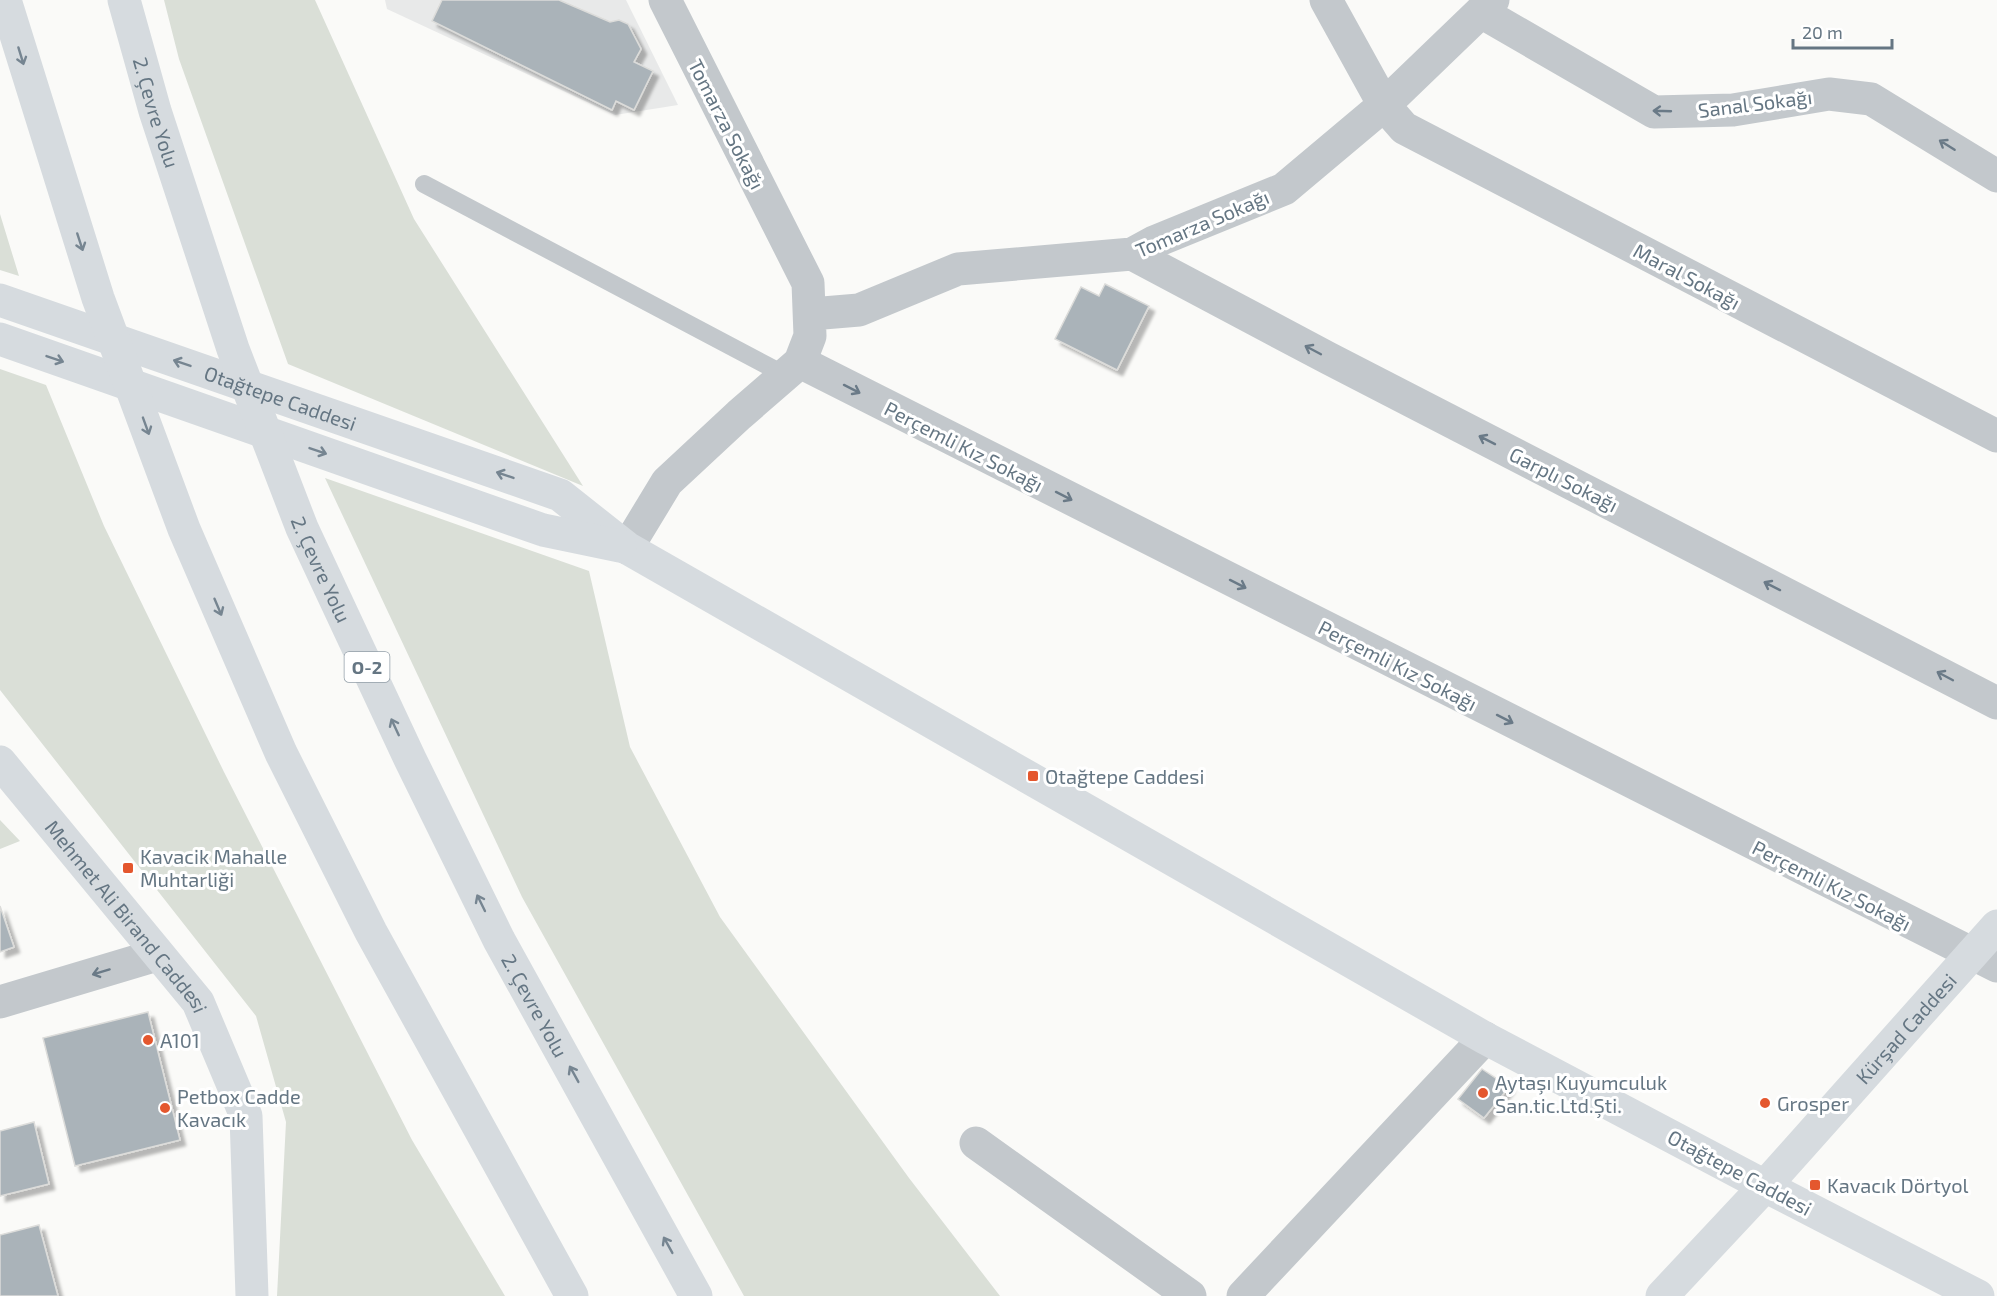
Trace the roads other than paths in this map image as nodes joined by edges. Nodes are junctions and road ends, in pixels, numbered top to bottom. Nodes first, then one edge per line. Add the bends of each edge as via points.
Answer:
1 (5, 0) edge
2 (124, 0) edge
3 (665, 0) edge
4 (1326, 0) edge
5 (1487, 6) edge
6 (1384, 105) junction
7 (1997, 176) edge
8 (424, 184) dead end
9 (1132, 254) junction
10 (0, 300) edge
11 (811, 314) junction
12 (0, 339) edge
13 (793, 369) junction
14 (1997, 436) edge
15 (627, 548) junction
16 (1997, 703) edge
17 (0, 762) edge
18 (1997, 926) edge
19 (157, 955) junction
20 (1984, 961) edge
21 (0, 1002) edge
22 (1485, 1038) junction
23 (976, 1143) dead end
24 (1765, 1186) junction
25 (1666, 1295) edge
26 (252, 1296) edge
27 (572, 1296) edge
28 (696, 1296) edge
29 (1190, 1296) edge
30 (1243, 1296) edge
31 (1978, 1296) edge

1 -> 27 main road via 102,309 184,529 281,753 371,932
28 -> 2 main road, 2. Çevre Yolu / O-2 via 499,940 302,528 233,349 155,111
3 - 11 street, Tomarza Sokağı via 808,283
4 - 6 street, Maral Sokağı
5 - 6 street, Tomarza Sokağı
7 -> 5 street, Sanal Sokağı via 1871,99 1829,94 1733,110 1654,112
6 - 9 street, Tomarza Sokağı via 1284,189
6 - 14 street, Maral Sokağı via 1404,128
8 - 13 lane
9 - 11 street, Tomarza Sokağı via 958,270 859,310
16 -> 9 street, Garplı Sokağı
15 -> 10 main road, Otağtepe Caddesi via 560,495
11 - 13 street, Tomarza Sokağı via 810,336
12 -> 15 main road, Otağtepe Caddesi via 543,530
13 - 15 street, Tomarza Sokağı via 667,482
13 -> 20 street, Perçemli Kız Sokağı
15 - 22 main road, Otağtepe Caddesi
17 - 19 main road, Mehmet Ali Birand Caddesi
18 - 20 main road, Kürşad Caddesi
19 -> 21 street
19 - 26 main road, Mehmet Ali Birand Caddesi via 198,1002 246,1116
20 - 24 main road, Kürşad Caddesi
22 - 24 main road, Otağtepe Caddesi
22 - 30 street
23 - 29 street
24 - 25 main road, Kürşad Caddesi
24 - 31 main road, Otağtepe Caddesi

